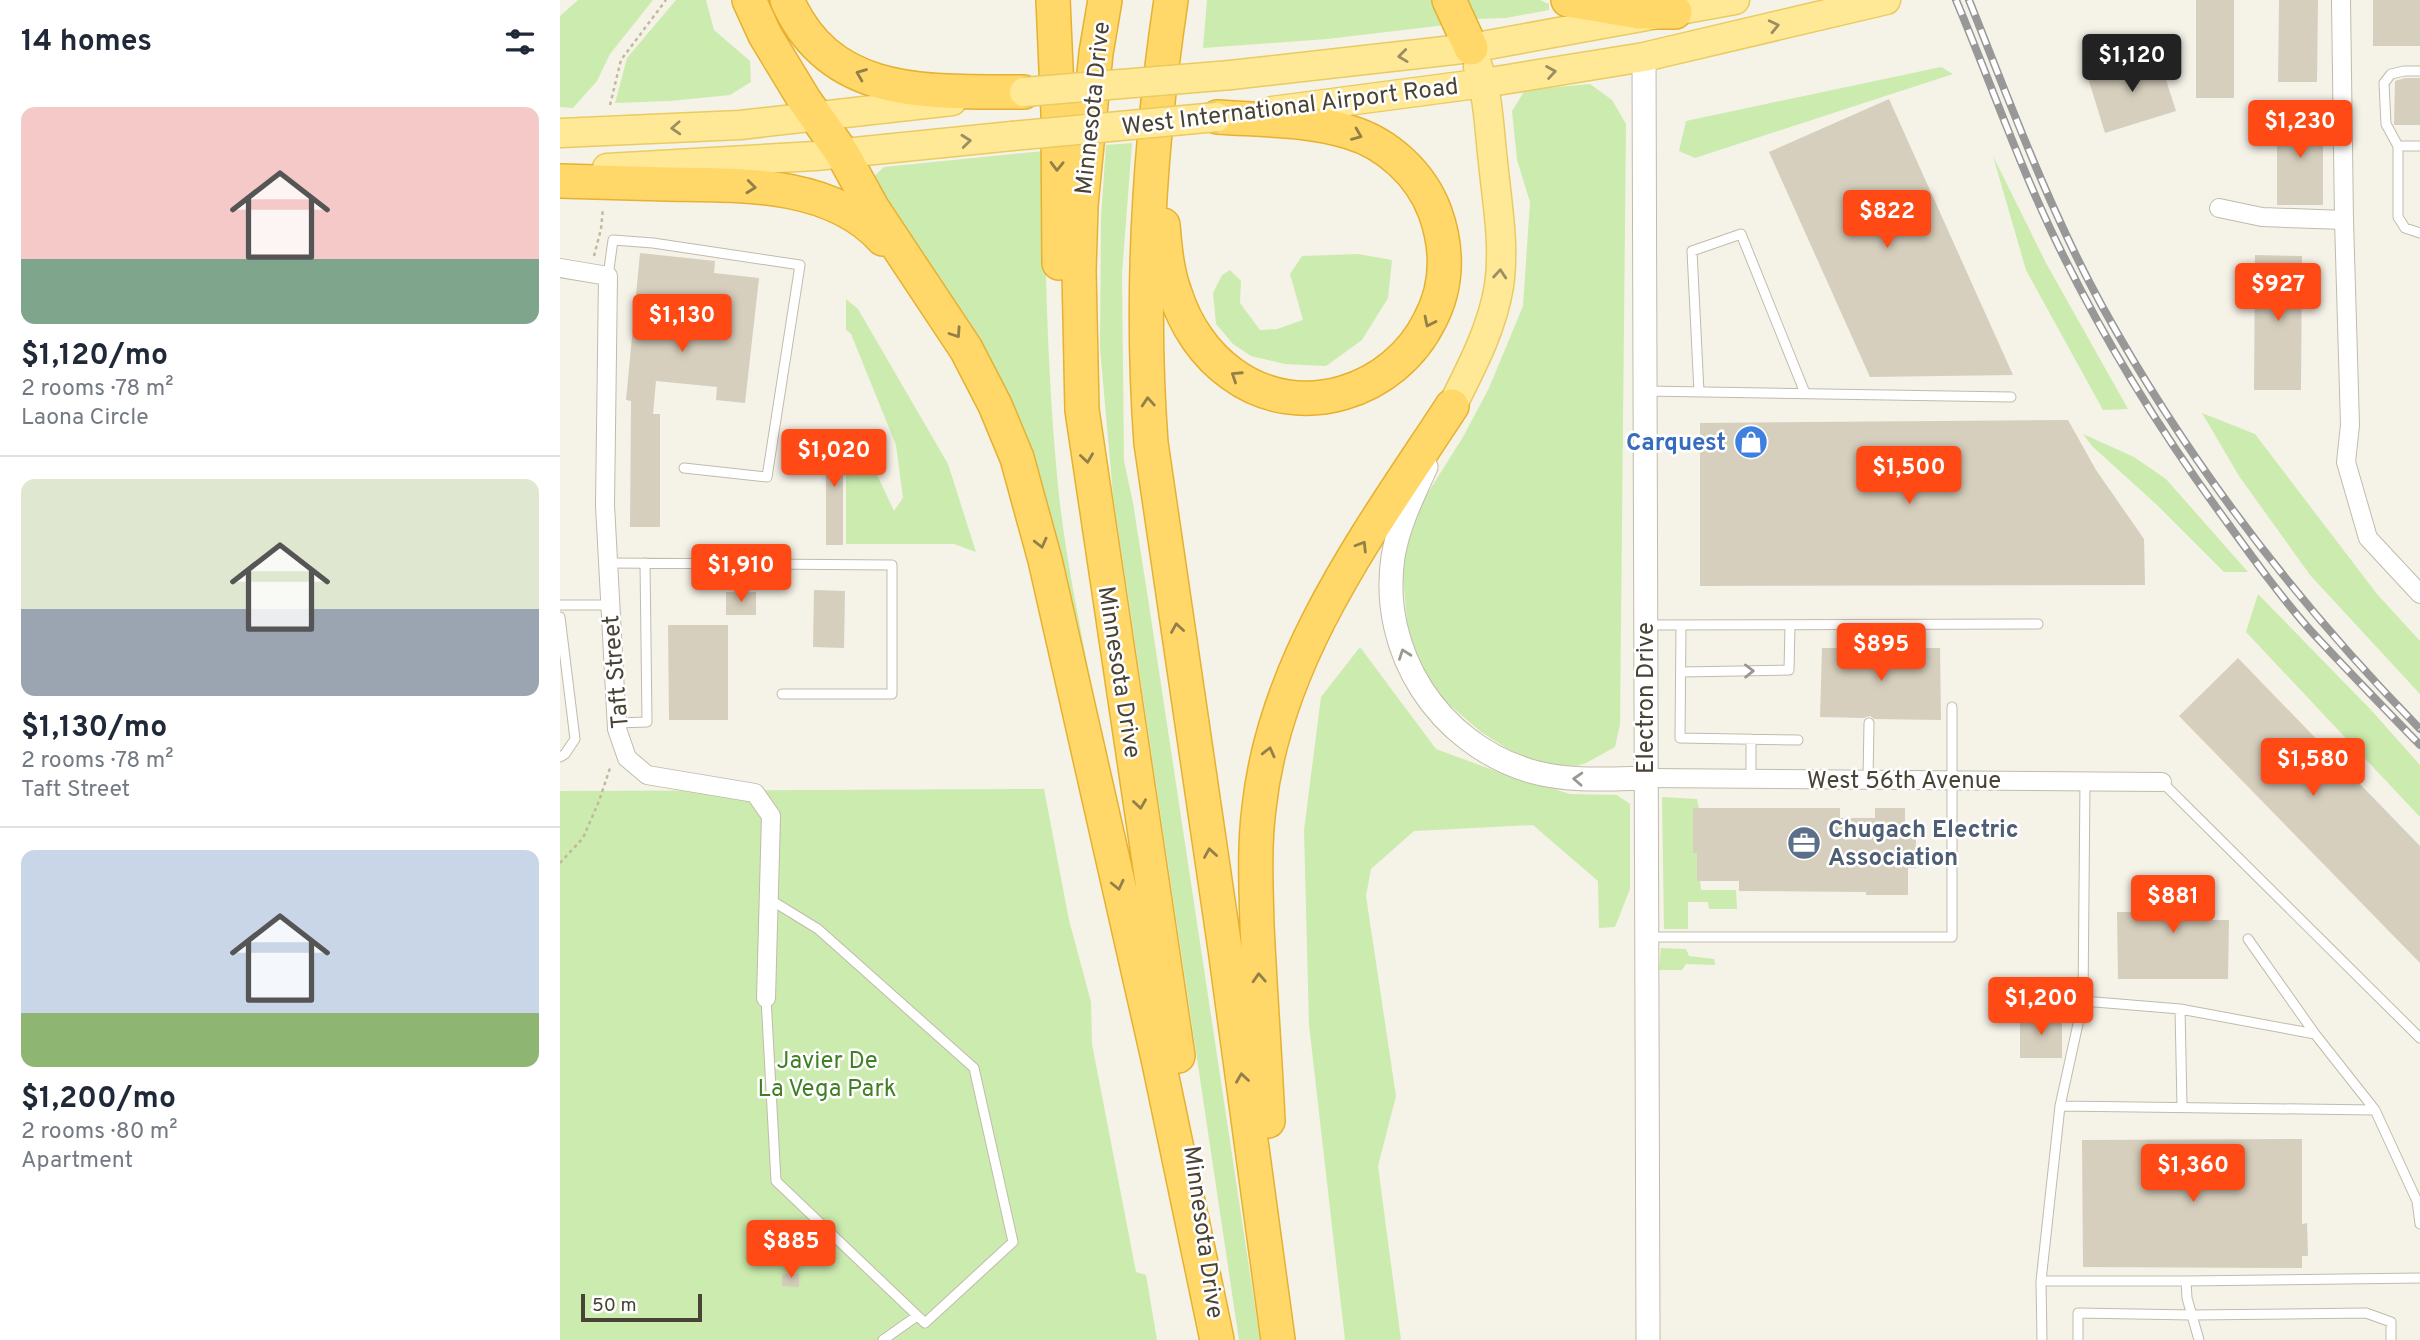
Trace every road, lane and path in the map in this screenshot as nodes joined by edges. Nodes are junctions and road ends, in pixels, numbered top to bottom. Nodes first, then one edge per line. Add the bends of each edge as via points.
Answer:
1 (666, 0) edge
2 (749, 0) edge
3 (787, 0) edge
4 (1053, 0) edge
5 (1105, 0) edge
6 (1171, 0) edge
7 (1449, 0) edge
8 (1568, 0) edge
9 (1735, 0) edge
10 (1886, 0) edge
11 (2342, 0) edge
12 (1675, 12) junction
13 (1471, 48) junction
14 (1644, 57) junction
15 (2420, 71) edge
16 (1484, 83) junction
17 (1024, 92) junction
18 (610, 106) dead end
19 (817, 117) junction
20 (1217, 117) junction
21 (560, 133) edge
22 (1156, 133) junction
23 (2398, 145) junction
24 (2420, 146) edge
25 (842, 153) junction
26 (560, 169) edge
27 (560, 181) edge
28 (603, 208) dead end
29 (2219, 208) dead end
30 (2344, 220) junction
31 (2420, 233) edge
32 (560, 268) edge
33 (589, 272) junction
34 (608, 276) junction
35 (918, 277) junction
36 (1644, 390) junction
37 (1699, 391) junction
38 (1805, 393) junction
39 (2011, 397) dead end
40 (1452, 406) junction
41 (1082, 410) junction
42 (684, 468) dead end
43 (607, 563) junction
44 (645, 563) junction
45 (2420, 594) edge
46 (560, 605) edge
47 (610, 605) junction
48 (560, 617) edge
49 (2038, 624) dead end
50 (1645, 625) junction
51 (1681, 625) junction
52 (1790, 625) junction
53 (1681, 672) junction
54 (564, 677) edge
55 (782, 694) dead end
56 (1952, 707) dead end
57 (617, 723) junction
58 (1869, 723) dead end
59 (1751, 739) junction
60 (1798, 740) dead end
61 (614, 755) dead end
62 (560, 757) edge
63 (1646, 778) junction
64 (1751, 779) junction
65 (1868, 779) junction
66 (1953, 780) junction
67 (2085, 781) junction
68 (2162, 782) joint
69 (560, 863) edge
70 (769, 894) junction
71 (1647, 937) junction
72 (2248, 939) dead end
73 (766, 998) joint
74 (2083, 1001) junction
75 (2180, 1009) junction
76 (2315, 1034) junction
77 (2420, 1038) edge
78 (2060, 1106) junction
79 (2182, 1106) junction
80 (2375, 1110) junction
81 (2420, 1224) edge
82 (2420, 1278) edge
83 (2041, 1281) junction
84 (2186, 1281) junction
85 (2192, 1315) junction
86 (917, 1316) junction
87 (883, 1340) edge
88 (1218, 1340) edge
89 (1279, 1340) edge
90 (1648, 1340) edge
91 (2042, 1340) edge
92 (2078, 1340) edge
93 (2199, 1340) edge
94 (2391, 1340) edge

1 - 18 path via 621,60
2 - 19 highway via 765,35
17 -> 3 highway via 931,91 862,75 836,63 812,43
4 -> 41 highway via 1060,304 1068,361
5 - 41 highway, Minnesota Drive via 1081,205
6 - 22 highway
7 - 13 highway
8 - 12 highway via 1639,12
9 - 12 main road, West International Airport Road
14 -> 10 main road, West International Airport Road
11 - 30 street
12 - 13 main road, West International Airport Road
12 - 14 main road via 1655,29
13 - 16 main road
13 -> 17 main road, West International Airport Road, bridge
16 -> 14 main road, West International Airport Road
14 - 36 street, Electron Drive
15 - 23 lane via 2390,74 2384,83 2386,124
16 - 20 main road, West International Airport Road
40 -> 16 main road via 1493,312 1501,268
17 - 19 main road, West International Airport Road
19 -> 21 main road, West International Airport Road
19 - 25 highway
20 -> 22 highway via 1315,124 1350,132 1379,144 1401,162 1432,204 1445,254 1437,306 1409,354 1370,384 1320,397 1273,393 1234,376 1199,342 1174,293 1168,266
25 -> 20 main road, West International Airport Road, bridge
89 -> 22 highway via 1151,443 1145,302
23 - 24 lane
23 - 31 lane via 2398,217 2405,228
25 - 26 main road, West International Airport Road
25 - 35 highway
27 -> 35 highway via 709,183 800,194 860,220
28 - 33 path
29 - 30 street via 2262,217
30 - 45 street via 2350,425 2346,463 2368,538
32 - 33 street
33 - 34 street
34 - 42 lane, Taft Street via 613,240 800,265 767,477
34 - 43 street, Taft Street
35 -> 88 highway via 966,349 995,405 1032,511
36 - 37 lane
36 - 50 street, Electron Drive
37 - 38 lane
37 - 38 lane via 1692,251 1741,234
38 - 39 lane
63 -> 40 street via 1568,779 1503,761 1458,733 1420,690 1399,641 1393,558 1404,514
89 -> 40 highway via 1256,888 1266,763 1287,688 1308,638
41 -> 88 highway, Minnesota Drive
43 - 44 lane
43 - 47 street, Taft Street
44 - 55 lane via 892,565 892,694
44 - 57 lane via 647,722
46 - 47 lane
47 - 57 street, Taft Street
48 - 54 lane
49 - 52 lane
50 - 51 lane
50 - 63 street, Electron Drive
51 - 52 lane
51 - 53 lane
53 -> 52 lane via 1790,670
53 - 59 lane via 1680,738
54 - 62 lane via 575,739
56 - 66 lane
57 - 70 street, Taft Street via 627,758 647,775 755,793 771,816
58 - 65 lane
59 - 60 lane
59 - 64 lane
61 - 69 path via 583,838
63 - 64 street, West 56th Avenue
63 - 71 street, Electron Drive
64 - 65 street, West 56th Avenue
65 - 66 street, West 56th Avenue
66 - 67 street, West 56th Avenue
66 - 71 lane via 1952,937
67 - 68 street, West 56th Avenue
67 - 74 lane
68 - 77 lane
70 - 73 street, Taft Street
70 - 86 lane via 774,902 818,929 974,1068 1013,1242 925,1324
71 - 90 street, Electron Drive
72 - 76 lane
73 - 86 lane via 776,1181
74 - 75 lane
74 - 78 lane
75 - 76 lane
75 - 79 lane
76 - 80 lane
78 - 79 lane
78 - 83 lane
79 - 80 lane
80 - 81 lane via 2417,1201
82 - 84 lane
83 - 84 lane
83 - 91 lane
84 - 85 lane
85 - 92 lane via 2078,1313
85 - 93 lane
85 - 94 lane via 2366,1313 2390,1322
86 - 87 lane

